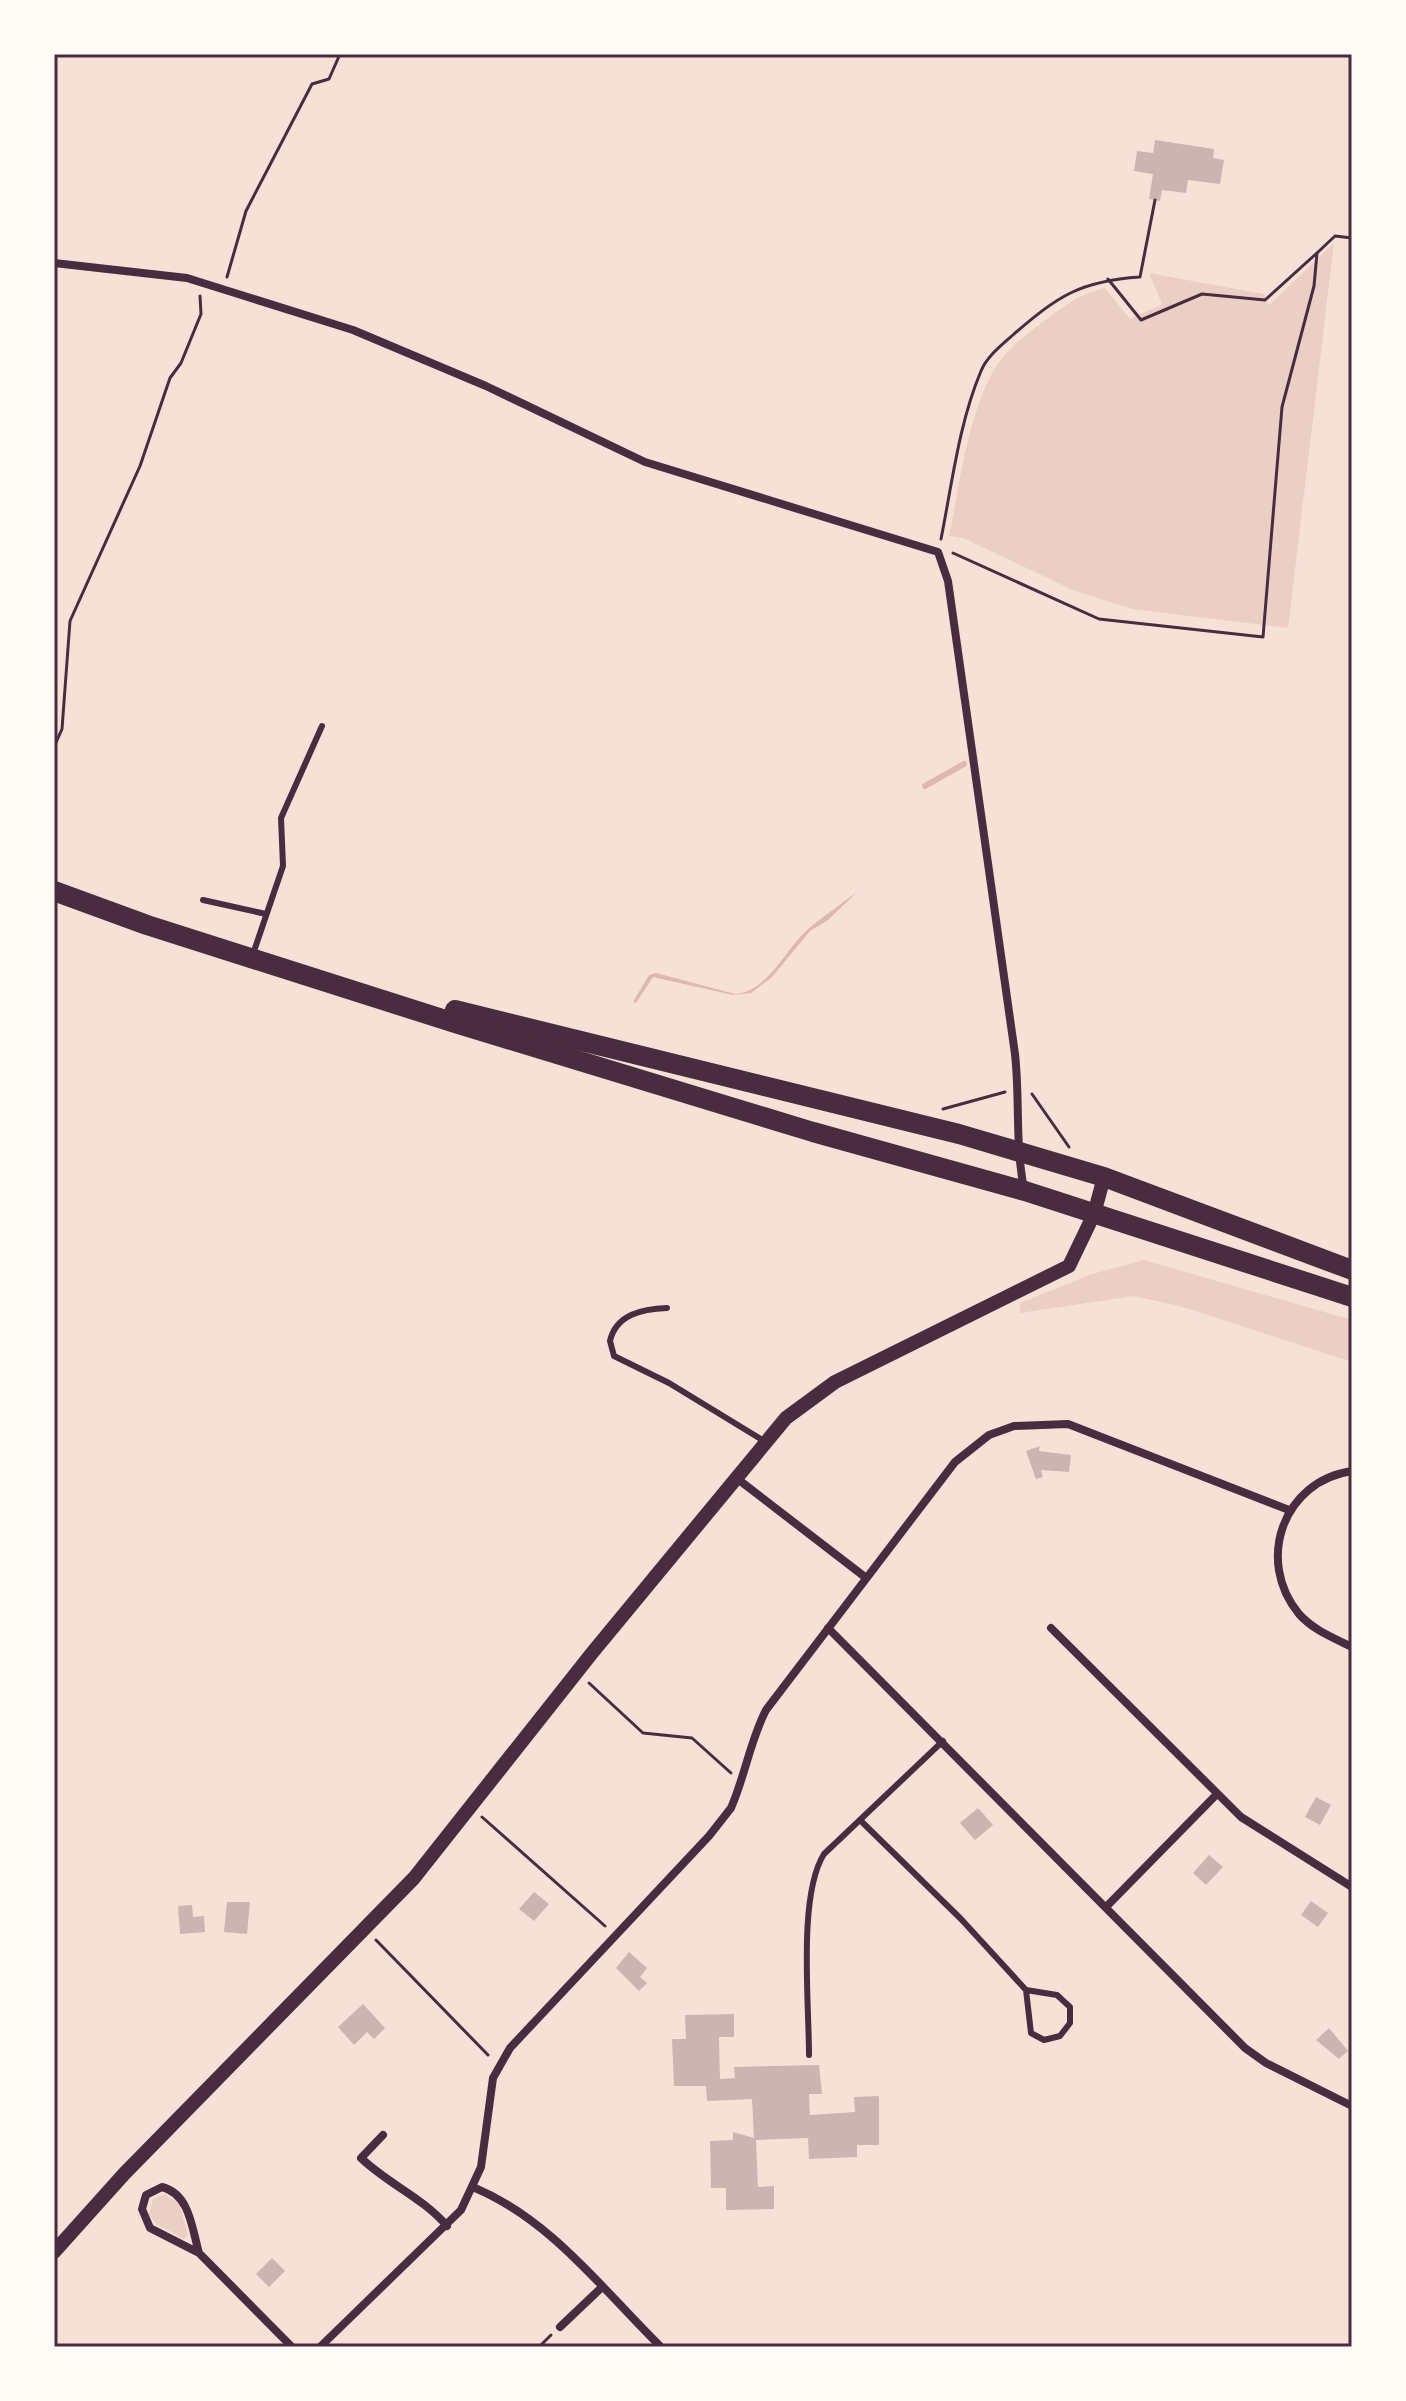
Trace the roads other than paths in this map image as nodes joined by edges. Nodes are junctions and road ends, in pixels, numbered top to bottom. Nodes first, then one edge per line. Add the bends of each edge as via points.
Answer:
1 (54, 263) edge
2 (322, 726) dead end
3 (54, 891) edge
4 (203, 900) dead end
5 (266, 914) junction
6 (252, 958) junction
7 (319, 978) junction
8 (1017, 1151) junction
9 (1104, 1177) junction
10 (1025, 1191) junction
11 (1094, 1214) junction
12 (1352, 1270) edge
13 (1352, 1297) edge
14 (667, 1308) dead end
15 (764, 1441) junction
16 (1352, 1471) edge
17 (735, 1477) junction
18 (1289, 1510) junction
19 (865, 1577) junction
20 (828, 1628) junction
21 (1051, 1628) dead end
22 (1352, 1647) edge
23 (943, 1741) junction
24 (1216, 1795) junction
25 (861, 1821) junction
26 (1352, 1887) edge
27 (1107, 1906) junction
28 (1026, 1990) junction
29 (809, 2055) dead end
30 (1352, 2106) edge
31 (383, 2135) dead end
32 (475, 2188) junction
33 (447, 2226) junction
34 (54, 2252) edge
35 (199, 2253) junction
36 (601, 2288) junction
37 (560, 2327) dead end
38 (292, 2347) edge
39 (320, 2347) edge
40 (661, 2347) edge

1 - 8 street via 172,276 224,288 414,353 645,462 938,552 948,581 1013,1038
2 - 5 lane via 281,818 283,866
3 - 6 highway
4 - 5 lane
5 - 6 lane
6 - 7 highway
7 - 8 highway
7 - 10 highway via 813,1132
8 - 9 highway
8 - 10 street
9 - 11 street
9 - 12 highway
10 - 11 highway
11 - 13 highway
11 - 15 street via 1069,1266 835,1382 798,1406
14 - 15 lane via 622,1320 610,1341 614,1356
15 - 17 street
16 - 18 street via 1325,1478
17 - 19 street
17 - 34 street via 414,1878
18 - 19 street via 1068,1424 1014,1426 989,1435 955,1462
18 - 22 street via 1277,1561 1289,1598 1313,1627
19 - 20 street
20 - 23 street
20 - 32 street via 766,1710 731,1808 498,2064
21 - 24 street
23 - 25 lane
23 - 27 street
24 - 26 street via 1267,1836
24 - 27 street
25 - 28 lane
25 - 29 lane via 813,1870
27 - 30 street via 1245,2048
28 - 28 lane via 1057,1995 1070,2007 1070,2023 1060,2036 1044,2040 1031,2033
31 - 33 street via 361,2158 428,2204
32 - 33 street
32 - 36 street via 508,2202 551,2235
33 - 39 street
35 - 35 street via 150,2228 142,2215 146,2195 162,2187 177,2193 185,2203
35 - 38 street
36 - 37 street
36 - 40 street

